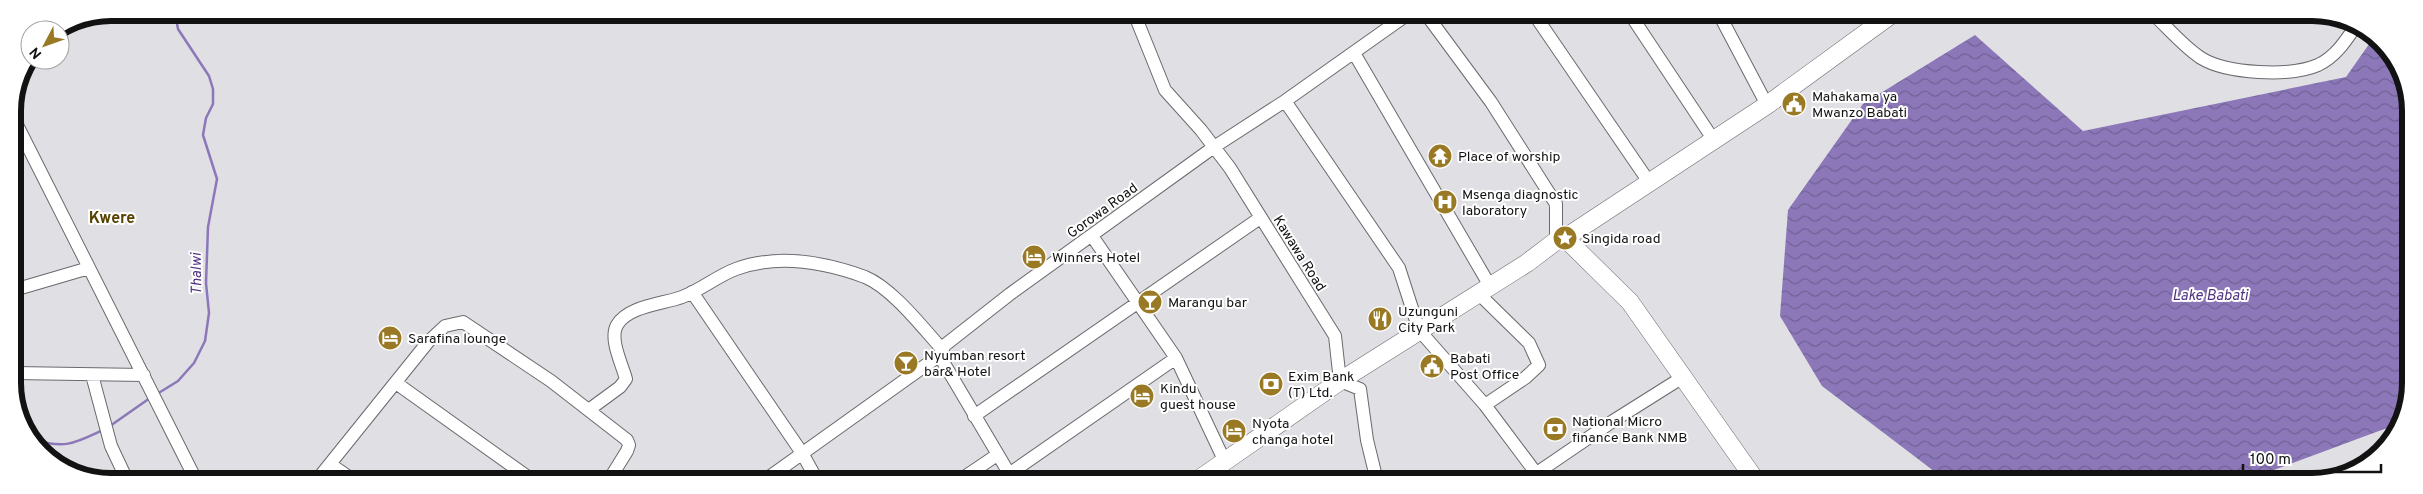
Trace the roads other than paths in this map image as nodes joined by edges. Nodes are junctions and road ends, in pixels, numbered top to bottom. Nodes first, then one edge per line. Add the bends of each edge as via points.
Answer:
1 (1137, 21) edge
2 (1398, 21) edge
3 (1431, 21) edge
4 (1539, 21) edge
5 (1635, 21) edge
6 (1723, 21) edge
7 (1882, 21) edge
8 (2161, 21) edge
9 (2351, 31) edge
10 (1354, 53) junction
11 (1285, 101) junction
12 (1767, 105) junction
13 (21, 133) edge
14 (1214, 147) junction
15 (1699, 151) junction
16 (1649, 182) junction
17 (1260, 218) junction
18 (1092, 236) junction
19 (1560, 240) junction
20 (1528, 263) junction
21 (89, 268) junction
22 (21, 288) edge
23 (1485, 290) junction
24 (692, 292) junction
25 (1630, 302) junction
26 (1138, 303) junction
27 (1419, 330) junction
28 (941, 352) junction
29 (1176, 358) junction
30 (21, 373) edge
31 (92, 375) junction
32 (1683, 378) junction
33 (147, 381) junction
34 (1340, 381) junction
35 (396, 383) junction
36 (1485, 405) junction
37 (590, 409) junction
38 (974, 416) junction
39 (802, 453) junction
40 (997, 454) junction
41 (1226, 462) junction
42 (330, 464) junction
43 (124, 473) edge
44 (193, 473) edge
45 (323, 473) edge
46 (343, 473) edge
47 (522, 473) edge
48 (614, 473) edge
49 (775, 473) edge
50 (813, 473) edge
51 (970, 473) edge
52 (1009, 473) edge
53 (1017, 473) edge
54 (1209, 473) edge
55 (1375, 473) edge
56 (1537, 473) edge
57 (1545, 473) edge
58 (1750, 473) edge

1 - 14 street, Kawawa Road via 1165,90
2 - 10 street, Gorowa Road
3 - 19 street via 1491,102 1556,204
4 - 16 street
5 - 15 street via 1711,136
6 - 12 street
7 - 12 highway
8 - 9 street via 2202,58 2243,72 2299,71 2319,65 2340,50
10 - 11 street, Gorowa Road
10 - 23 street
11 - 14 street, Gorowa Road
11 - 27 street via 1399,268
12 - 15 highway
13 - 21 street
14 - 17 street, Kawawa Road
14 - 18 street, Gorowa Road
15 - 16 highway
16 - 19 highway
17 - 26 street
17 - 34 street, Kawawa Road via 1335,336
18 - 26 street
18 - 28 street, Gorowa Road via 952,338
19 - 20 highway
19 - 25 highway
20 - 23 highway
20 - 25 highway via 1568,253
21 - 22 street
21 - 33 street
23 - 27 highway
23 - 36 street via 1529,343 1539,365
24 - 28 street via 734,270 771,260 848,272 879,286
24 - 37 street via 624,316 614,335 626,379
24 - 39 street
25 - 32 highway
26 - 29 street
26 - 38 street
27 - 34 highway
27 - 36 street
28 - 38 street
28 - 39 street, Gorowa Road
29 - 41 street
29 - 53 street
30 - 31 street
31 - 33 street
31 - 43 street via 111,446
32 - 57 street via 1613,421
32 - 58 highway
33 - 44 street
34 - 41 highway
34 - 55 street via 1360,390
35 - 37 street via 436,333 450,323 462,322
35 - 42 street
35 - 47 street
36 - 56 street
37 - 48 street via 629,442 628,451
38 - 40 street
39 - 49 street, Gorowa Road
39 - 50 street
40 - 51 street
40 - 52 street
41 - 54 highway
42 - 45 street
42 - 46 street

